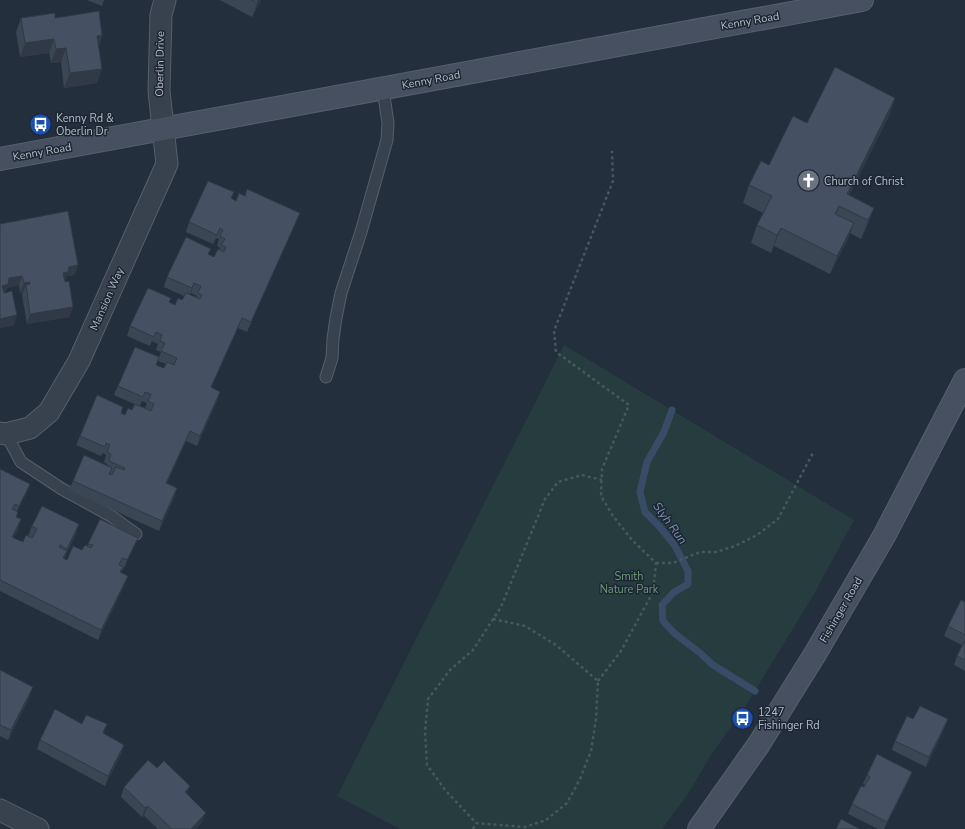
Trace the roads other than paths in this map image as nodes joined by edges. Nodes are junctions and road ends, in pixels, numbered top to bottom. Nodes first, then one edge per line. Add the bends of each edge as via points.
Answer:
1 (165, 0) edge
2 (862, 0) edge
3 (383, 89) junction
4 (163, 129) junction
5 (0, 159) edge
6 (326, 377) dead end
7 (965, 380) edge
8 (3, 433) edge
9 (136, 534) dead end
10 (0, 810) edge
11 (38, 829) edge
12 (700, 829) edge

1 - 4 street, Oberlin Drive via 161,15 159,91
2 - 3 main road, Kenny Road
3 - 4 main road, Kenny Road
3 - 6 lane via 388,123 387,140 341,293 332,358
4 - 5 main road, Kenny Road
4 - 8 street, Mansion Way via 167,164 79,361 49,412 30,428
7 - 12 main road, Fishinger Road via 884,536 815,654 759,744
8 - 9 lane via 21,462
10 - 11 street

